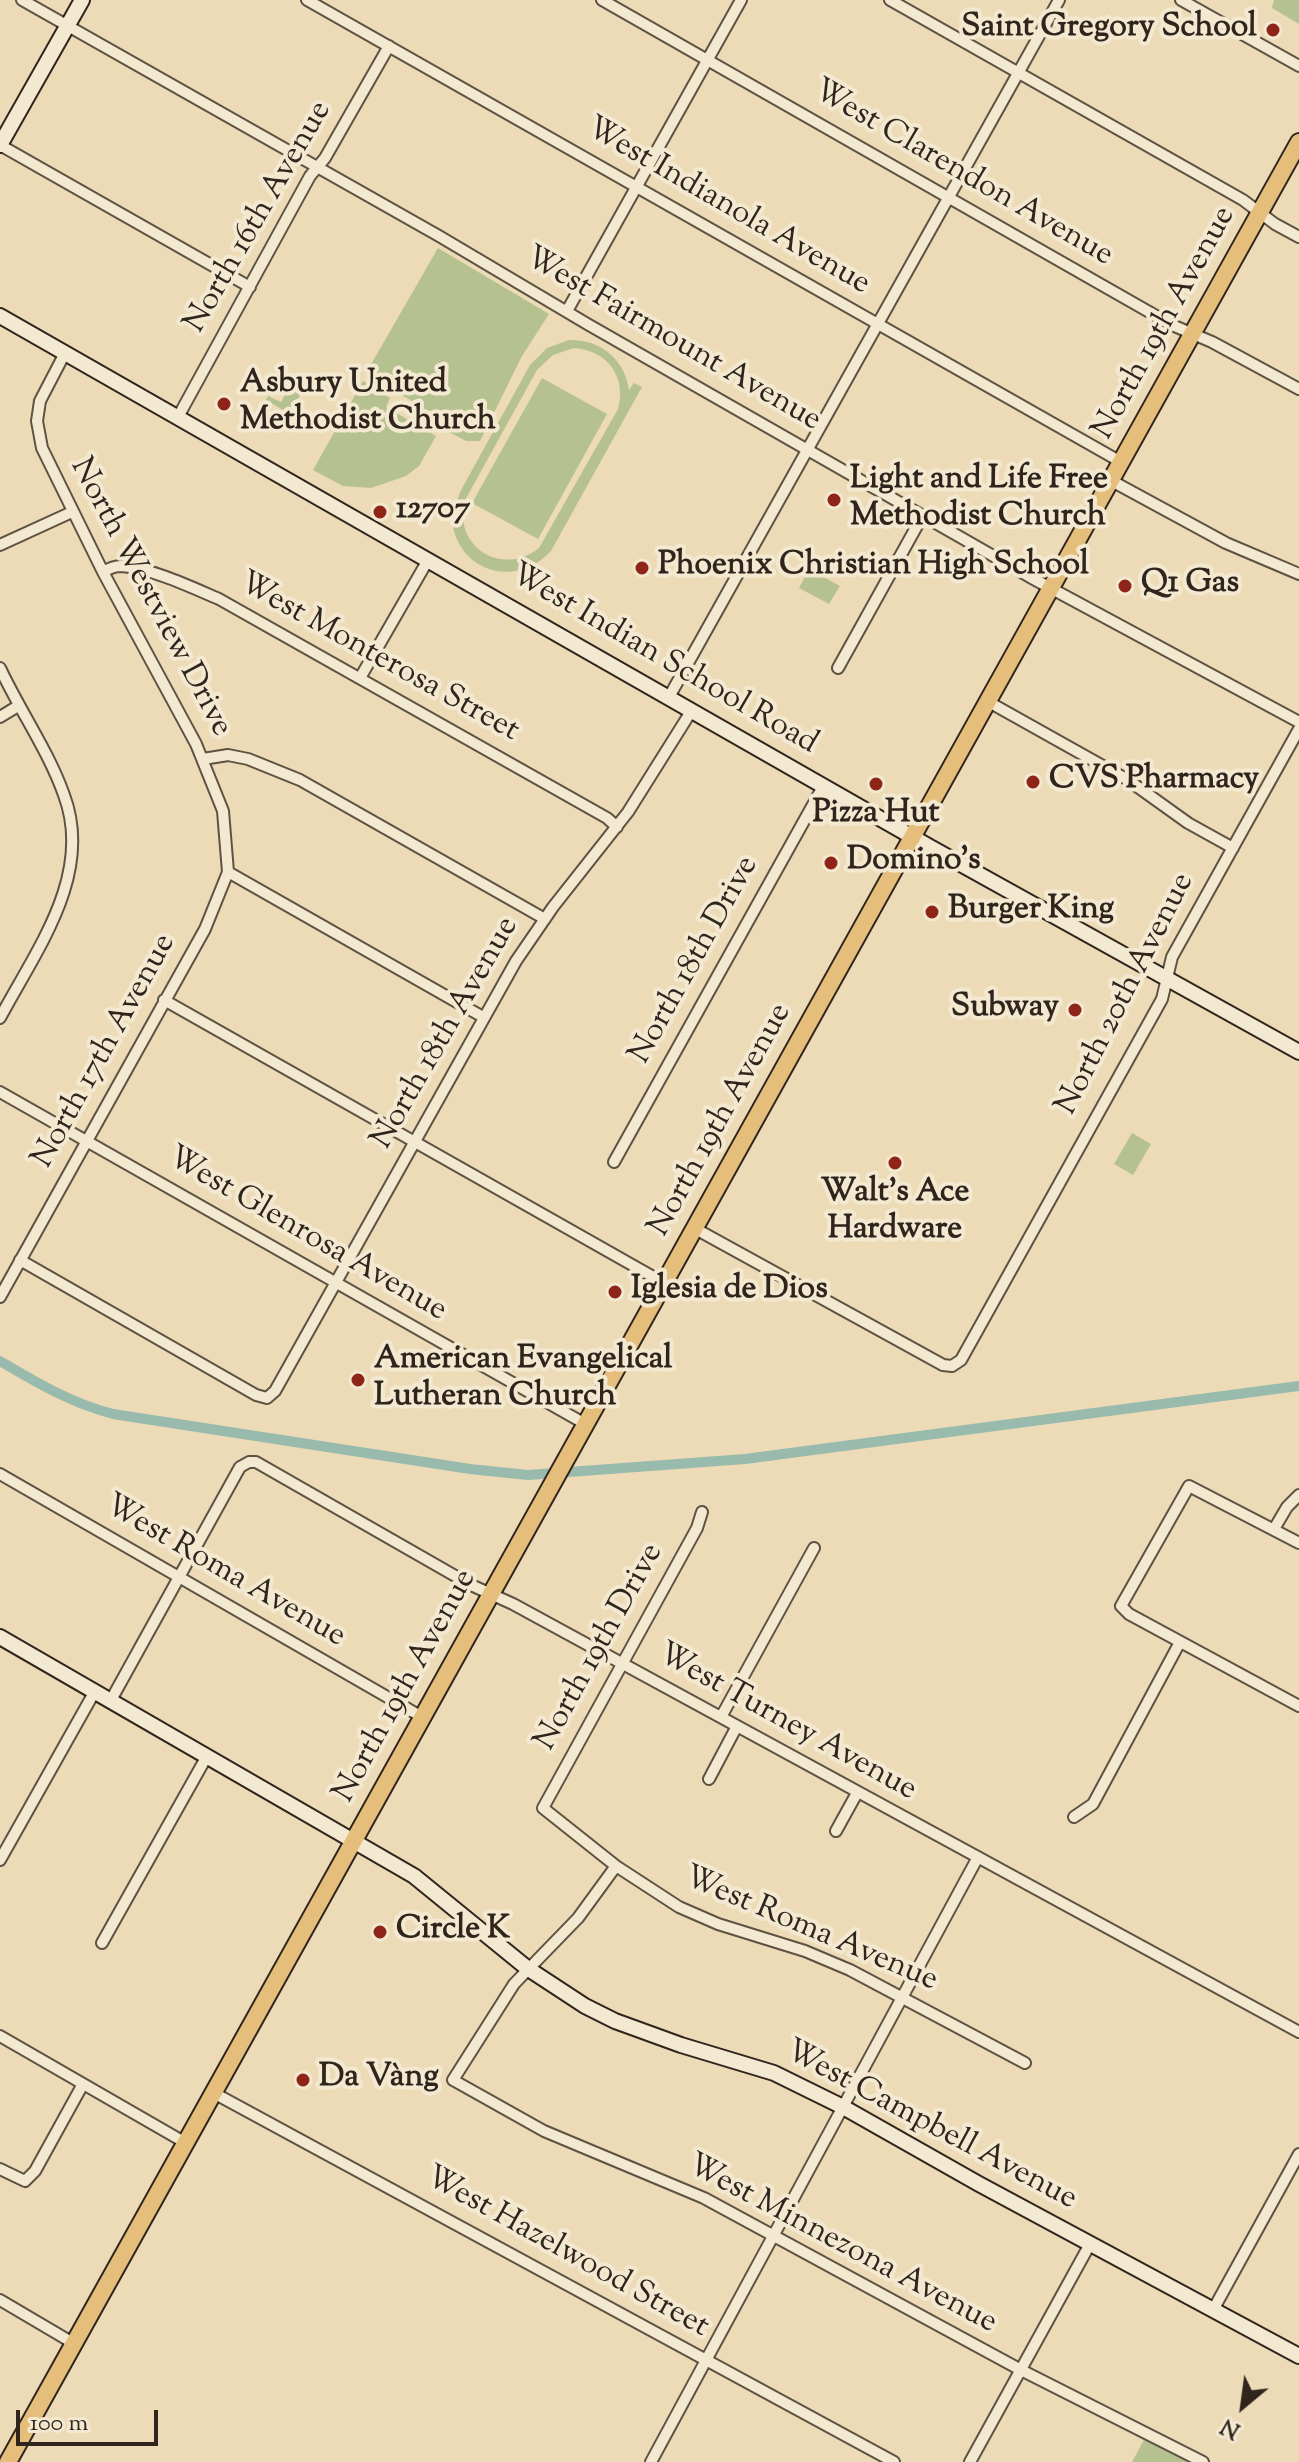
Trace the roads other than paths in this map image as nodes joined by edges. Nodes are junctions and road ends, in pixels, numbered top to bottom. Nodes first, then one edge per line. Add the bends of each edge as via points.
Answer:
1 (22, 0) edge
2 (82, 0) edge
3 (307, 0) edge
4 (602, 0) edge
5 (741, 0) edge
6 (890, 0) edge
7 (1059, 0) edge
8 (1181, 0) edge
9 (67, 26) junction
10 (389, 46) junction
11 (707, 59) junction
12 (1299, 66) edge
13 (1018, 73) junction
14 (1299, 142) edge
15 (0, 145) edge
16 (317, 167) junction
17 (635, 186) junction
18 (949, 198) junction
19 (1260, 213) junction
20 (1299, 237) edge
21 (250, 287) junction
22 (567, 311) junction
23 (0, 316) edge
24 (879, 324) junction
25 (1192, 334) junction
26 (65, 353) junction
27 (1299, 389) edge
28 (178, 417) junction
29 (808, 450) junction
30 (1121, 462) junction
31 (1110, 480) junction
32 (72, 512) junction
33 (923, 515) junction
34 (0, 545) edge
35 (428, 560) junction
36 (103, 572) junction
37 (1299, 574) edge
38 (1051, 587) junction
39 (0, 668) edge
40 (838, 668) dead end
41 (360, 678) junction
42 (669, 697) junction
43 (987, 701) junction
44 (18, 706) junction
45 (692, 710) junction
46 (0, 717) edge
47 (1299, 722) edge
48 (1299, 729) edge
49 (203, 759) junction
50 (824, 785) junction
51 (617, 827) junction
52 (911, 836) junction
53 (1233, 848) junction
54 (228, 872) junction
55 (545, 919) junction
56 (1169, 980) junction
57 (164, 1000) junction
58 (483, 1017) junction
59 (0, 1018) edge
60 (1299, 1052) edge
61 (0, 1092) edge
62 (85, 1141) junction
63 (414, 1141) junction
64 (614, 1162) dead end
65 (694, 1228) junction
66 (20, 1260) junction
67 (336, 1283) junction
68 (664, 1283) junction
69 (0, 1297) edge
70 (587, 1425) junction
71 (0, 1474) edge
72 (1299, 1495) edge
73 (702, 1512) dead end
74 (1274, 1529) junction
75 (1299, 1543) edge
76 (814, 1548) dead end
77 (179, 1577) junction
78 (491, 1594) junction
79 (0, 1637) edge
80 (1180, 1642) junction
81 (622, 1664) junction
82 (95, 1691) junction
83 (111, 1700) junction
84 (1299, 1706) edge
85 (422, 1717) junction
86 (721, 1717) junction
87 (737, 1726) junction
88 (207, 1756) junction
89 (709, 1779) dead end
90 (857, 1793) junction
91 (543, 1808) joint
92 (1074, 1817) dead end
93 (836, 1831) dead end
94 (353, 1841) junction
95 (978, 1857) junction
96 (0, 1860) edge
97 (616, 1866) junction
98 (102, 1943) dead end
99 (527, 1968) junction
100 (904, 1996) junction
101 (1299, 2032) edge
102 (0, 2036) edge
103 (1025, 2063) dead end
104 (83, 2084) junction
105 (212, 2092) junction
106 (843, 2107) junction
107 (184, 2142) junction
108 (1299, 2154) edge
109 (0, 2169) edge
110 (773, 2235) junction
111 (1090, 2244) junction
112 (0, 2300) edge
113 (1213, 2310) junction
114 (73, 2343) junction
115 (1299, 2356) edge
116 (707, 2361) junction
117 (1021, 2370) junction
118 (8, 2462) edge
119 (651, 2462) edge
120 (894, 2462) edge
121 (970, 2462) edge
122 (1203, 2462) edge

1 - 9 street, West Fairmount Avenue
2 - 9 street
3 - 10 street, West Indianola Avenue
4 - 11 street, West Clarendon Avenue
5 - 11 street
6 - 13 street
7 - 13 street
8 - 12 street
9 - 15 street
9 - 16 street, West Fairmount Avenue
10 - 16 street, North 16th Avenue
10 - 17 street, West Indianola Avenue
11 - 17 street
11 - 18 street, West Clarendon Avenue
13 - 18 street
13 - 19 street
14 - 19 main road, North 19th Avenue
15 - 21 street
16 - 21 street, North 16th Avenue
16 - 22 street, West Fairmount Avenue
17 - 22 street
17 - 24 street, West Indianola Avenue
18 - 24 street
18 - 25 street, West Clarendon Avenue
19 - 20 street
19 - 25 main road, North 19th Avenue
21 - 28 street, North 16th Avenue
22 - 29 street, West Fairmount Avenue
23 - 26 street, West Indian School Road
24 - 29 street
24 - 30 street, West Indianola Avenue
25 - 27 street, West Clarendon Avenue
25 - 30 main road, North 19th Avenue
26 - 28 street, West Indian School Road
26 - 32 street, North Westview Drive via 40,401 37,421 42,448
28 - 35 street, West Indian School Road
29 - 33 street, West Fairmount Avenue
29 - 42 street
30 - 31 main road, North 19th Avenue
31 - 37 street via 1226,543
31 - 38 main road, North 19th Avenue
32 - 34 street
32 - 36 street, North Westview Drive
33 - 38 street, West Fairmount Avenue
33 - 40 street
35 - 41 street
35 - 42 street, West Indian School Road
36 - 41 street, West Monterosa Street via 118,565 193,587
36 - 49 street, North Westview Drive
38 - 43 main road, North 19th Avenue
38 - 47 street, West Fairmount Avenue
39 - 44 street
41 - 51 street, West Monterosa Street
42 - 45 street, West Indian School Road
43 - 52 main road, North 19th Avenue
43 - 53 street via 1097,761
44 - 46 street
44 - 59 street via 65,795 73,853 65,892
45 - 50 street, West Indian School Road
45 - 51 street, North 18th Avenue
48 - 53 street, North 20th Avenue
49 - 54 street, North Westview Drive via 223,811
49 - 55 street via 248,759 300,780
50 - 52 street, West Indian School Road
50 - 64 street, North 18th Drive
51 - 55 street, North 18th Avenue
52 - 56 street, West Indian School Road
52 - 65 main road, North 19th Avenue
53 - 56 street, North 20th Avenue via 1172,957
54 - 57 street, North 17th Avenue via 205,929
54 - 58 street
55 - 58 street, North 18th Avenue
56 - 60 street, West Indian School Road
56 - 65 street, North 20th Avenue via 961,1360 952,1366
57 - 62 street, North 17th Avenue
57 - 63 street
58 - 63 street, North 18th Avenue
61 - 62 street, West Glenrosa Avenue
62 - 66 street, North 17th Avenue
62 - 67 street, West Glenrosa Avenue
63 - 67 street, North 18th Avenue
63 - 68 street
65 - 68 main road, North 19th Avenue
66 - 67 street, North 18th Avenue via 267,1398
66 - 69 street, North 17th Avenue
67 - 70 street, West Glenrosa Avenue
68 - 70 main road, North 19th Avenue
70 - 78 main road, North 19th Avenue
71 - 77 street, West Roma Avenue
72 - 74 street
73 - 81 street, North 19th Drive
74 - 75 street
74 - 80 street via 1189,1486 1121,1606
76 - 86 street
77 - 78 street, West Turney Avenue via 240,1467 249,1462 263,1465
77 - 83 street
77 - 85 street, West Roma Avenue
78 - 81 street, West Turney Avenue
78 - 85 main road, North 19th Avenue
79 - 82 street, West Campbell Avenue
80 - 84 street
80 - 92 street via 1093,1804
81 - 86 street, West Turney Avenue
81 - 91 street, North 19th Drive
82 - 83 street, West Campbell Avenue
82 - 96 street
83 - 88 street, West Campbell Avenue
85 - 94 main road, North 19th Avenue
86 - 87 street, West Turney Avenue
87 - 89 street
87 - 90 street, West Turney Avenue
88 - 94 street, West Campbell Avenue
88 - 98 street
90 - 93 street
90 - 95 street, West Turney Avenue
91 - 97 street, West Roma Avenue
94 - 99 street, West Campbell Avenue via 427,1885
94 - 105 main road, North 19th Avenue
95 - 100 street
95 - 101 street, West Turney Avenue
97 - 99 street via 578,1918
97 - 100 street, West Roma Avenue via 705,1919 805,1951
99 - 106 street, West Campbell Avenue via 615,2021 774,2073
99 - 110 street, West Minnezona Avenue via 453,2080 544,2131 704,2198
100 - 103 street, West Roma Avenue
100 - 106 street
102 - 104 street
104 - 107 street
104 - 109 street via 35,2171 25,2181
105 - 107 main road, North 19th Avenue
105 - 116 street, West Hazelwood Street
106 - 110 street
106 - 111 street, West Campbell Avenue
107 - 114 main road, North 19th Avenue
108 - 113 street
110 - 116 street
110 - 117 street, West Minnezona Avenue
111 - 113 street, West Campbell Avenue
111 - 117 street
112 - 114 street
113 - 115 street, West Campbell Avenue
114 - 118 main road, North 19th Avenue
116 - 119 street
116 - 120 street, West Hazelwood Street
117 - 121 street
117 - 122 street, West Minnezona Avenue

